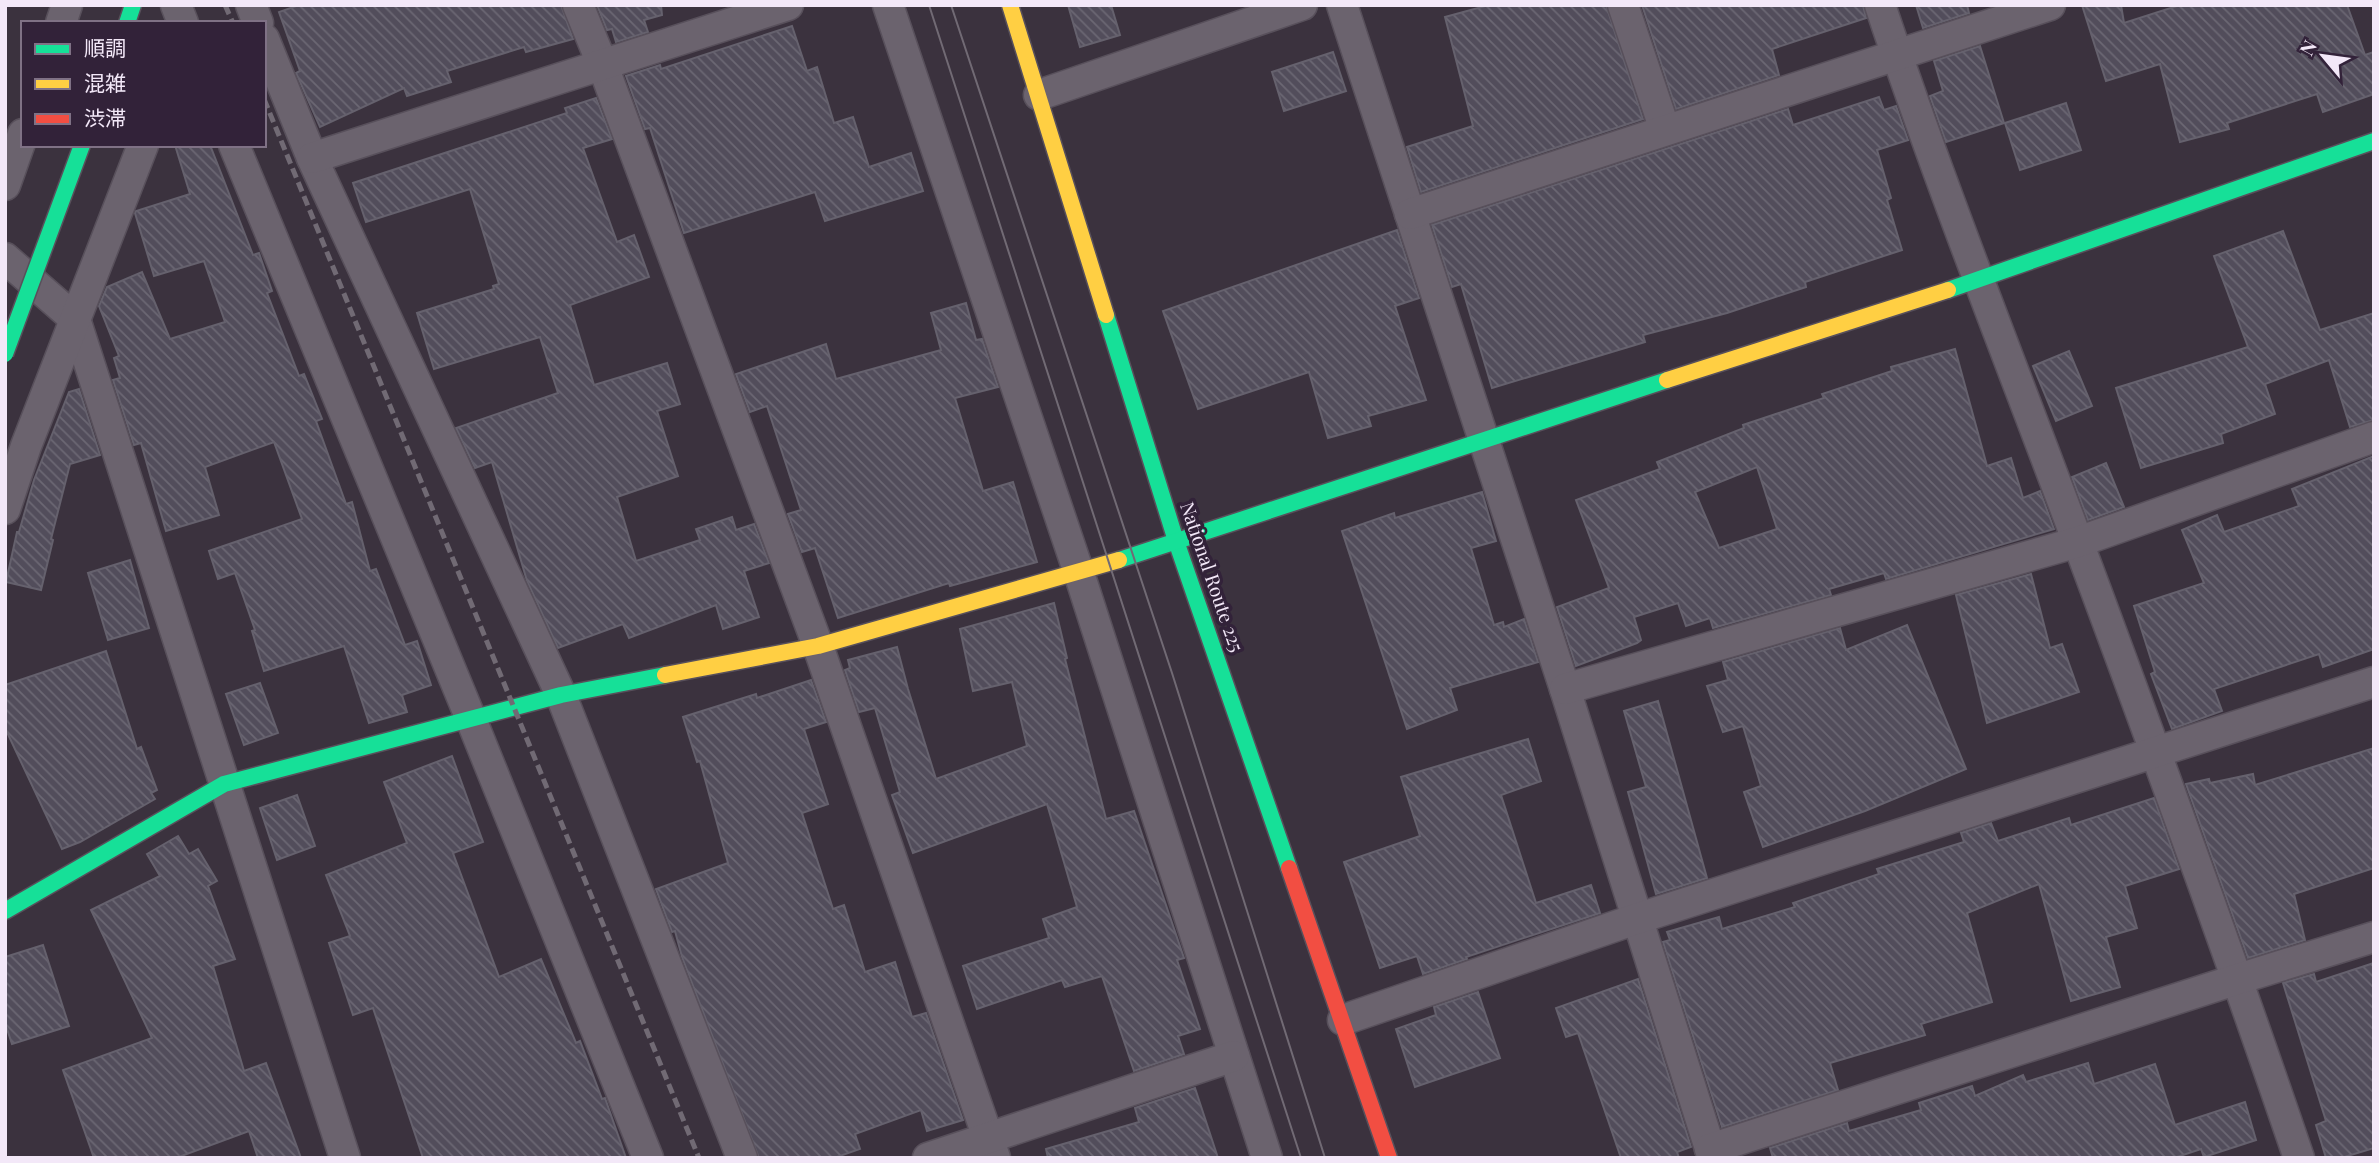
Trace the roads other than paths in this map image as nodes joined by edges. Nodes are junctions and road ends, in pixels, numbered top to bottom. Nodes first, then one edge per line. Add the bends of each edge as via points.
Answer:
1 (578, 5) edge
2 (788, 5) edge
3 (888, 5) edge
4 (1010, 5) edge
5 (1301, 5) edge
6 (1342, 5) edge
7 (1623, 5) edge
8 (1880, 5) edge
9 (2050, 5) edge
10 (266, 44) edge
11 (1897, 56) junction
12 (603, 66) junction
13 (1039, 95) junction
14 (1665, 130) junction
15 (21, 140) edge
16 (2374, 141) edge
17 (81, 147) edge
18 (142, 147) edge
19 (235, 147) edge
20 (312, 158) junction
21 (5, 185) edge
22 (1410, 214) junction
23 (5, 258) edge
24 (1978, 280) junction
25 (75, 319) junction
26 (5, 354) edge
27 (2374, 437) edge
28 (1482, 439) junction
29 (5, 509) edge
30 (1176, 541) junction
31 (2078, 542) junction
32 (1079, 573) junction
33 (818, 646) junction
34 (2374, 682) edge
35 (1565, 689) junction
36 (561, 695) junction
37 (471, 719) junction
38 (2155, 753) junction
39 (224, 784) junction
40 (5, 911) edge
41 (1636, 919) junction
42 (2374, 937) edge
43 (2238, 979) junction
44 (1343, 1020) junction
45 (1234, 1056) junction
46 (991, 1147) edge
47 (1712, 1154) edge
48 (345, 1158) edge
49 (648, 1158) edge
50 (742, 1158) edge
51 (928, 1158) edge
52 (1267, 1158) edge
53 (1389, 1158) edge
54 (2299, 1158) edge

1 - 12 street
2 - 12 street
3 - 32 street
4 - 13 main road, National Route 225
5 - 13 street
6 - 22 street
7 - 14 street
8 - 11 street
9 - 11 street
10 - 20 street
11 - 14 street
11 - 24 street
12 - 20 street
12 - 33 street
13 - 30 main road, National Route 225
14 - 22 street
15 - 21 street
16 - 24 main road
17 - 26 main road, bridge
18 - 25 street
19 - 37 street
20 - 36 street
22 - 28 street
23 - 25 street
24 - 28 main road
24 - 31 street
25 - 29 street
25 - 39 street
27 - 31 street
28 - 30 main road
28 - 35 street
30 - 32 main road
30 - 44 main road, National Route 225
31 - 35 street
31 - 38 street
32 - 33 main road
32 - 45 street
33 - 36 main road
33 - 46 street
34 - 38 street
35 - 41 street
36 - 37 main road
36 - 50 street
37 - 39 main road
37 - 49 street
38 - 41 street
38 - 43 street
39 - 40 main road
39 - 48 street
41 - 44 street
41 - 47 street
42 - 43 street
43 - 47 street
43 - 54 street
44 - 53 main road, National Route 225
45 - 46 street
45 - 52 street
46 - 51 street

